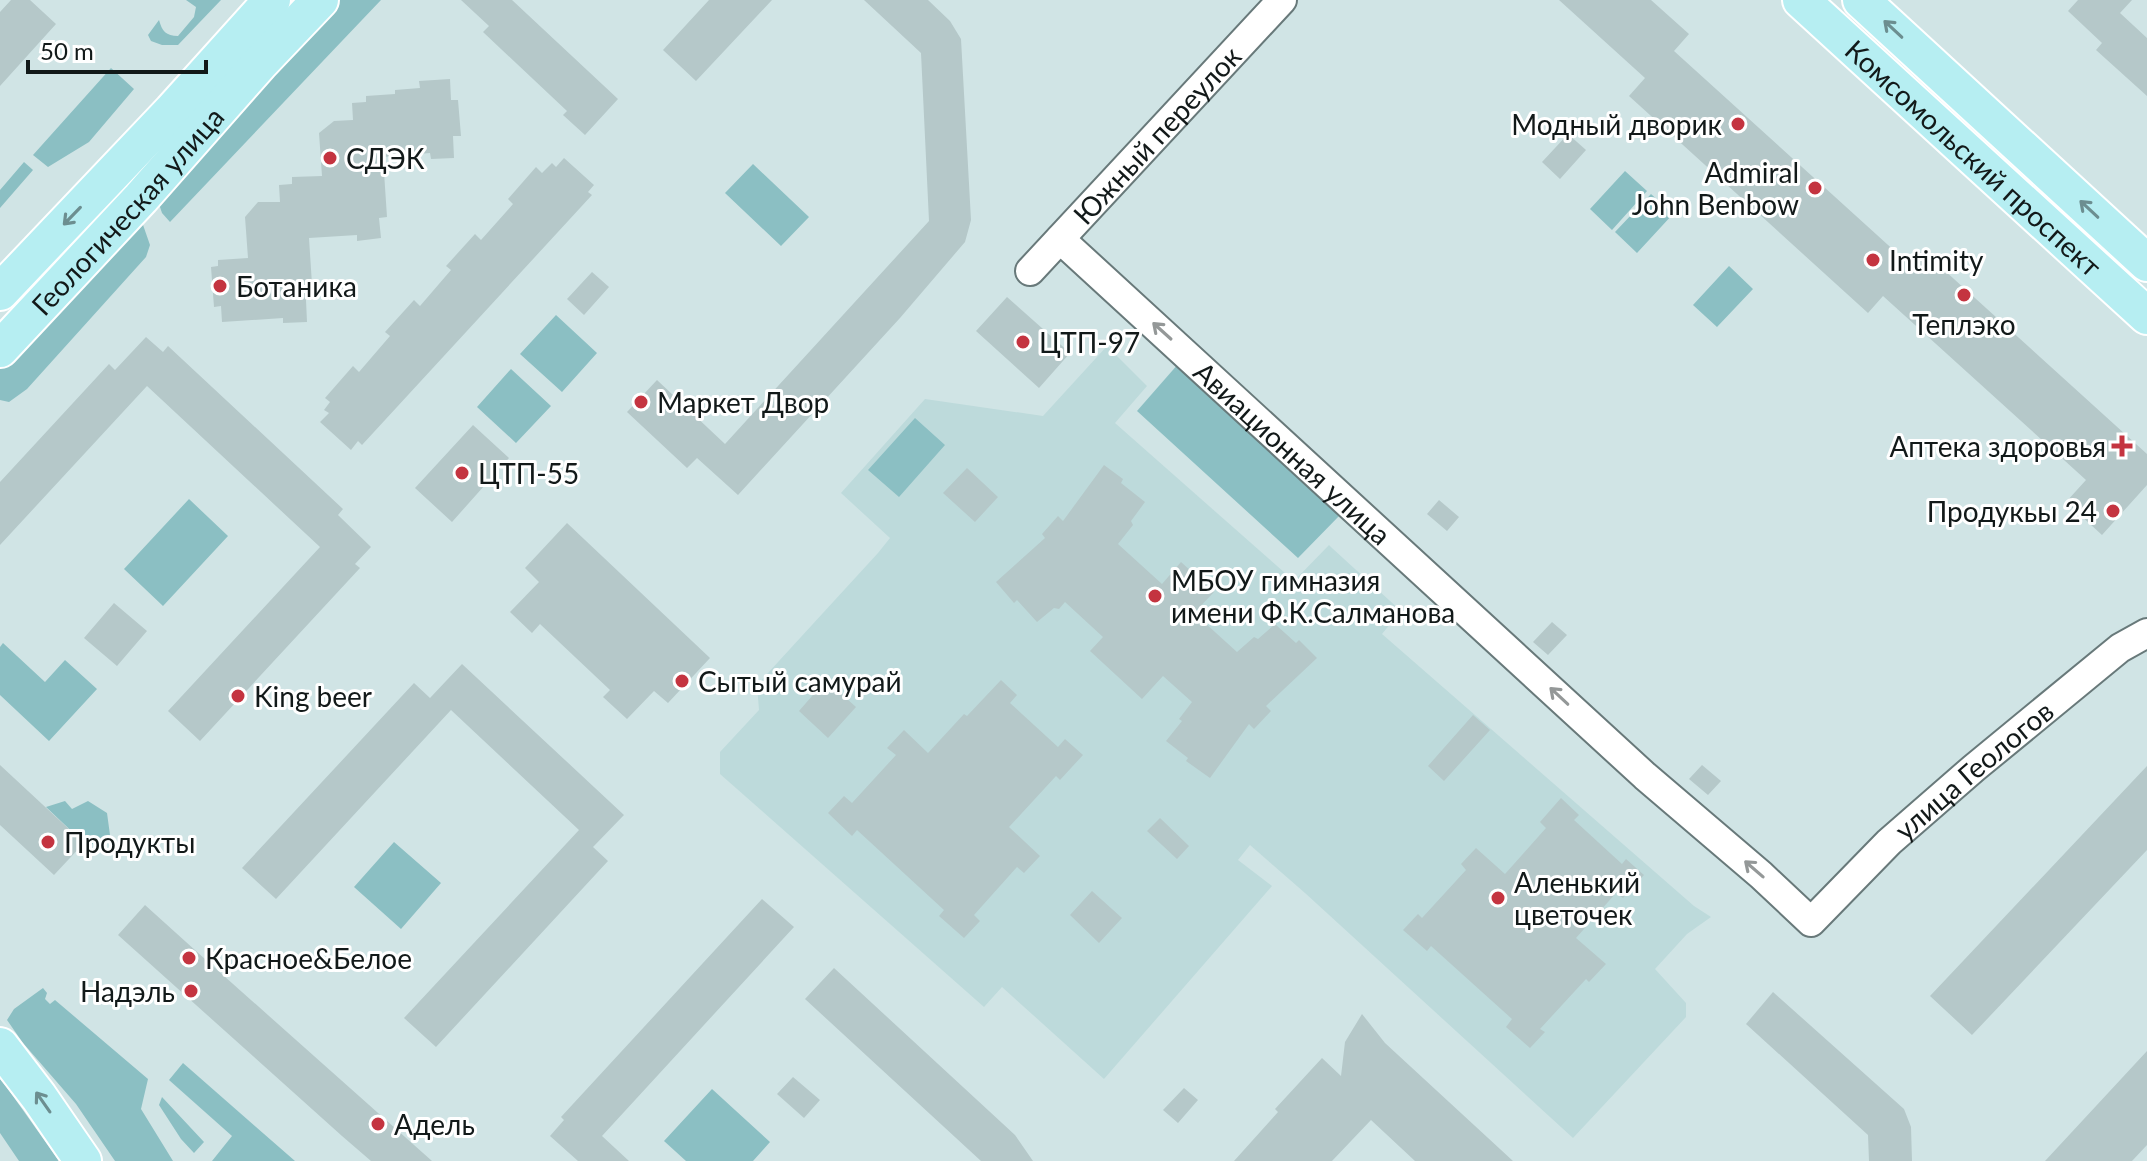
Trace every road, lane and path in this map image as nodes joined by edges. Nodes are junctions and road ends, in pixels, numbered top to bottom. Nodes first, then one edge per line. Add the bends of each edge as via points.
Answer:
1 (272, 0) edge
2 (320, 0) edge
3 (1282, 0) edge
4 (1801, 0) edge
5 (1861, 0) edge
6 (1060, 239) junction
7 (2146, 262) edge
8 (1030, 271) dead end
9 (2119, 291) junction
10 (0, 292) edge
11 (2147, 316) edge
12 (0, 349) edge
13 (2147, 633) edge
14 (1811, 922) joint
15 (0, 1046) edge
16 (83, 1161) edge

1 -> 10 main road, Геологическая улица
2 - 12 main road, Геологическая улица
3 - 6 street, Южный переулок
4 - 9 main road, Комсомольский проспект
7 -> 5 main road, Комсомольский проспект
6 - 8 street, Южный переулок
14 -> 6 street, Авиационная улица
7 - 9 main road
9 - 11 main road, Комсомольский проспект
13 - 14 street, улица Геологов via 2120,648 1965,776 1889,842
16 -> 15 main road

